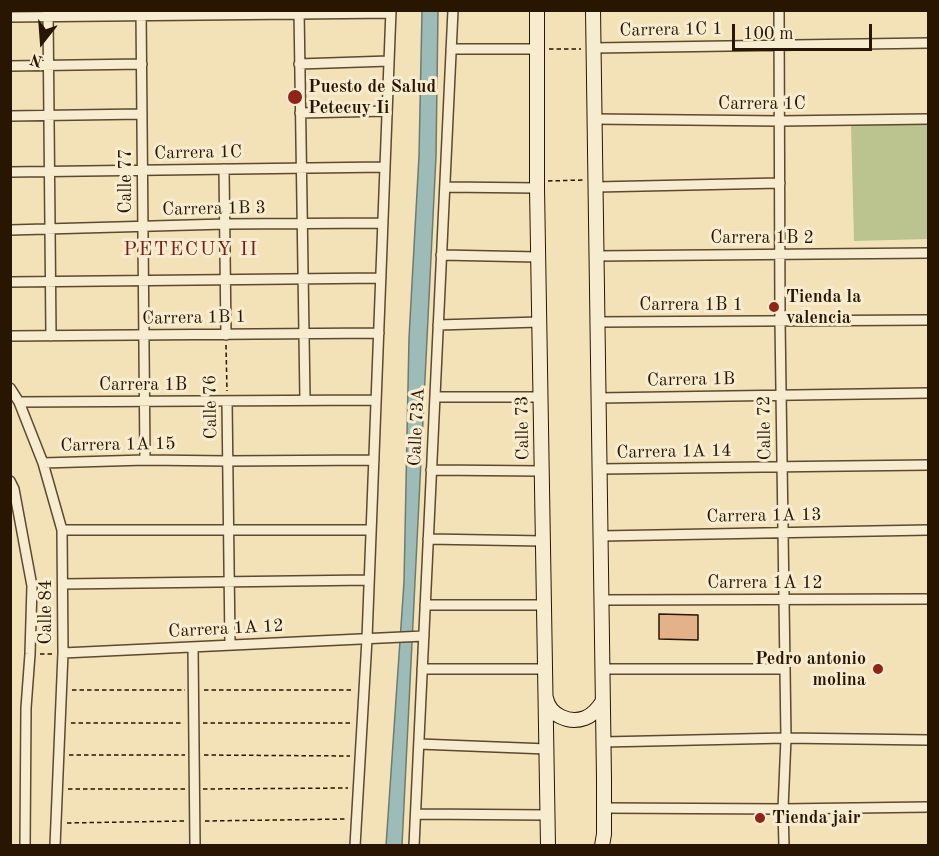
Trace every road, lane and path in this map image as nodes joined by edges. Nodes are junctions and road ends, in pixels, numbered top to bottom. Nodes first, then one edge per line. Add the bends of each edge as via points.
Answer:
1 (453, 10) edge
2 (537, 10) edge
3 (593, 10) edge
4 (779, 10) edge
5 (299, 12) edge
6 (391, 12) edge
7 (48, 13) edge
8 (141, 13) edge
9 (220, 13) edge
10 (10, 17) edge
11 (928, 43) edge
12 (780, 45) junction
13 (594, 48) junction
14 (451, 49) junction
15 (538, 49) junction
16 (389, 61) junction
17 (142, 64) junction
18 (299, 64) junction
19 (10, 66) edge
20 (49, 66) junction
21 (387, 111) junction
22 (300, 113) junction
23 (142, 114) junction
24 (10, 116) edge
25 (49, 116) junction
26 (594, 119) junction
27 (928, 119) edge
28 (780, 121) junction
29 (385, 167) junction
30 (301, 168) junction
31 (224, 169) junction
32 (143, 170) junction
33 (10, 172) edge
34 (49, 172) junction
35 (780, 183) junction
36 (537, 184) junction
37 (595, 184) junction
38 (445, 187) junction
39 (383, 223) junction
40 (225, 224) junction
41 (302, 224) junction
42 (143, 227) junction
43 (10, 230) edge
44 (50, 230) junction
45 (928, 253) edge
46 (780, 254) junction
47 (441, 255) junction
48 (596, 256) junction
49 (538, 257) junction
50 (303, 278) junction
51 (381, 278) junction
52 (225, 279) junction
53 (144, 280) junction
54 (50, 281) junction
55 (10, 282) edge
56 (928, 320) edge
57 (780, 321) junction
58 (539, 322) junction
59 (597, 322) junction
60 (438, 325) junction
61 (379, 333) junction
62 (304, 334) junction
63 (144, 335) junction
64 (226, 335) junction
65 (10, 336) edge
66 (51, 336) junction
67 (10, 388) edge
68 (928, 393) edge
69 (781, 395) junction
70 (435, 397) junction
71 (540, 397) junction
72 (598, 398) junction
73 (305, 400) junction
74 (376, 400) junction
75 (144, 401) junction
76 (227, 401) junction
77 (19, 402) junction
78 (145, 460) junction
79 (374, 460) junction
80 (228, 461) junction
81 (43, 463) junction
82 (928, 465) edge
83 (782, 467) junction
84 (600, 469) junction
85 (431, 471) junction
86 (542, 471) junction
87 (10, 481) edge
88 (62, 530) junction
89 (371, 530) junction
90 (928, 530) edge
91 (228, 531) junction
92 (783, 532) junction
93 (601, 536) junction
94 (428, 539) junction
95 (543, 540) junction
96 (369, 580) junction
97 (229, 583) junction
98 (63, 584) junction
99 (928, 599) edge
100 (601, 600) junction
101 (784, 600) junction
102 (425, 604) junction
103 (544, 605) junction
104 (421, 636) junction
105 (370, 639) junction
106 (230, 645) junction
107 (193, 647) junction
108 (63, 653) junction
109 (30, 654) junction
110 (422, 669) junction
111 (545, 669) junction
112 (602, 669) junction
113 (785, 669) junction
114 (61, 690) junction
115 (193, 690) junction
116 (353, 690) dead end
117 (546, 696) junction
118 (603, 701) junction
119 (60, 723) junction
120 (193, 723) junction
121 (352, 723) dead end
122 (786, 738) junction
123 (928, 740) edge
124 (603, 742) junction
125 (419, 744) junction
126 (547, 748) junction
127 (58, 755) junction
128 (194, 755) junction
129 (350, 756) dead end
130 (928, 807) edge
131 (604, 808) junction
132 (783, 809) junction
133 (416, 814) junction
134 (548, 815) junction
135 (604, 842) edge
136 (25, 846) edge
137 (55, 846) edge
138 (195, 846) edge
139 (356, 846) edge
140 (414, 846) edge
141 (548, 846) edge
142 (784, 846) edge

1 - 14 street, Calle 73A
2 - 15 main road, Calle 73
3 - 13 main road
4 - 12 street, Calle 72
5 - 6 street
5 - 9 street
5 - 18 street
6 - 16 street
7 - 8 street
7 - 10 street
7 - 20 street
8 - 9 street
8 - 17 street, Calle 77
11 - 12 street, Carrera 1C 1
12 - 13 street, Carrera 1C 1
12 - 28 street, Calle 72
13 - 15 path
13 - 26 main road
14 - 15 street
14 - 38 street, Calle 73A
15 - 36 main road, Calle 73
16 - 18 street
16 - 21 street
17 - 20 street
17 - 23 street, Calle 77
18 - 22 street
19 - 20 street
20 - 25 street
21 - 22 street
21 - 29 street
22 - 30 street
23 - 25 street
23 - 32 street, Calle 77
24 - 25 street
25 - 34 street
26 - 28 street, Carrera 1C
26 - 37 main road
27 - 28 street, Carrera 1C
28 - 35 street, Calle 72
29 - 30 street, Carrera 1C
29 - 39 street
30 - 31 street, Carrera 1C
30 - 41 street
31 - 32 street, Carrera 1C
31 - 40 street
32 - 34 street, Carrera 1C
32 - 42 street, Calle 77
33 - 34 street, Carrera 1C
34 - 44 street
35 - 37 street
35 - 46 street, Calle 72
36 - 37 path
36 - 38 street
36 - 49 main road, Calle 73
37 - 48 main road
38 - 47 street, Calle 73A
39 - 41 street, Carrera 1B 3
39 - 51 street
40 - 41 street, Carrera 1B 3
40 - 42 street, Carrera 1B 3
40 - 52 street
41 - 50 street
42 - 44 street, Carrera 1B 3
42 - 53 street, Calle 77
43 - 44 street, Carrera 1B 3
44 - 54 street
45 - 46 street, Carrera 1B 2
46 - 48 street, Carrera 1B 2
46 - 57 street, Calle 72
47 - 49 street
47 - 60 street, Calle 73A
48 - 59 main road
49 - 58 main road, Calle 73
50 - 51 street
50 - 52 street
50 - 62 street
51 - 61 street
52 - 53 street
52 - 64 street
53 - 54 street
53 - 63 street, Calle 77
54 - 55 street
54 - 66 street
56 - 57 street, Carrera 1B 1
57 - 59 street, Carrera 1B 1
57 - 69 street, Calle 72
58 - 60 street
58 - 71 main road, Calle 73
59 - 72 main road
60 - 70 street, Calle 73A
61 - 62 street, Carrera 1B 1
61 - 74 street
62 - 64 street, Carrera 1B 1
62 - 73 street
63 - 64 street, Carrera 1B 1
63 - 66 street, Carrera 1B 1
63 - 75 street, Calle 77
64 - 76 path, Calle 76
65 - 66 street, Carrera 1B 1
67 - 77 street, Calle 84
68 - 69 street, Carrera 1B
69 - 72 street, Carrera 1B
69 - 83 street, Calle 72
70 - 71 street
70 - 85 street, Calle 73A
71 - 86 main road, Calle 73
72 - 84 main road
73 - 74 street, Carrera 1B
73 - 76 street, Carrera 1B
74 - 79 street
75 - 76 street, Carrera 1B
75 - 77 street, Carrera 1B
75 - 78 street, Calle 77
76 - 80 street, Calle 76
77 - 81 street, Calle 84
78 - 80 street, Carrera 1A 15
78 - 81 street, Carrera 1A 15
79 - 80 street, Carrera 1A 15
79 - 89 street
80 - 91 street, Calle 76
81 - 88 street, Calle 84
82 - 83 street, Carrera 1A 14
83 - 84 street, Carrera 1A 14
83 - 92 street, Calle 72
84 - 93 main road
85 - 86 street
85 - 94 street, Calle 73A
86 - 95 main road, Calle 73
87 - 109 street, Calle 84 via 32,586
88 - 91 street
88 - 98 street, Calle 84
89 - 91 street
89 - 96 street
90 - 92 street, Carrera 1A 13
91 - 97 street, Calle 76
92 - 93 street, Carrera 1A 13
92 - 101 street, Calle 72
93 - 100 main road
94 - 95 street
94 - 102 street, Calle 73A
95 - 103 main road, Calle 73
96 - 97 street
96 - 105 street
97 - 98 street
97 - 106 street, Calle 76
98 - 108 street, Calle 84
99 - 101 street, Carrera 1A 12
100 - 101 street, Carrera 1A 12
100 - 112 main road
101 - 113 street, Calle 72
102 - 103 street
102 - 104 street, Calle 73A
103 - 111 main road, Calle 73
104 - 105 street, Carrera 1A 12
104 - 110 street, Calle 73A
105 - 106 street, Carrera 1A 12
105 - 139 street
106 - 107 street, Carrera 1A 12
107 - 108 street, Carrera 1A 12
107 - 115 street
108 - 109 path
108 - 114 street, Calle 84
109 - 136 street, Calle 84
110 - 111 street
110 - 125 street, Calle 73A
111 - 117 main road, Calle 73
112 - 113 street
112 - 118 main road
113 - 122 street, Calle 72
114 - 115 path
114 - 119 street, Calle 84
115 - 116 path
115 - 120 street
117 - 118 main road via 552,711 567,720 592,715
117 - 126 main road, Calle 73
118 - 124 main road
119 - 120 path
119 - 127 street, Calle 84
120 - 121 path
120 - 128 street
122 - 123 street
122 - 124 street
122 - 132 street, Calle 72
124 - 131 main road
125 - 126 street
125 - 133 street, Calle 73A
126 - 134 main road, Calle 73
127 - 128 path
127 - 137 street, Calle 84
128 - 129 path
128 - 138 street
130 - 132 street
131 - 132 street
131 - 135 main road
132 - 142 street, Calle 72
133 - 134 street
133 - 140 street, Calle 73A
134 - 141 main road, Calle 73

